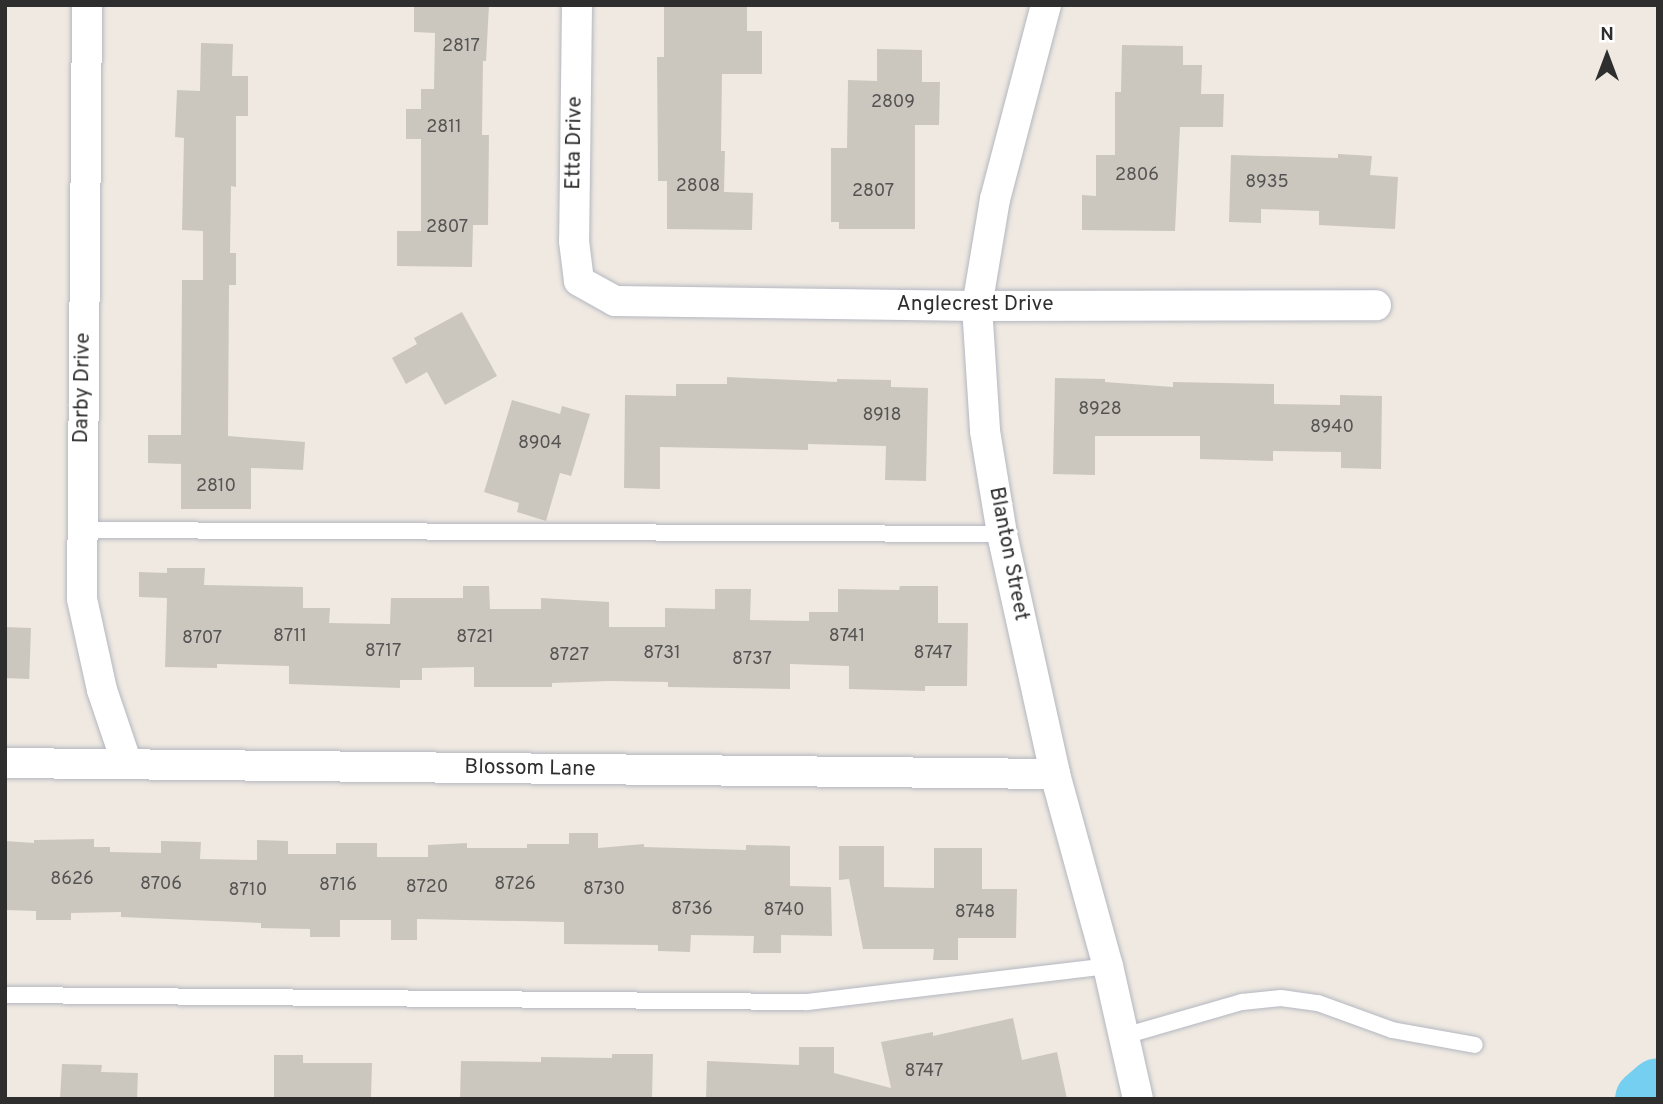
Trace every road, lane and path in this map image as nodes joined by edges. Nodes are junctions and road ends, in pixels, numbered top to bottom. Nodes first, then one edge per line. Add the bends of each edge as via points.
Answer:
1 (87, 5) edge
2 (577, 5) edge
3 (1046, 5) edge
4 (579, 281) joint
5 (1376, 305) dead end
6 (977, 306) junction
7 (82, 530) junction
8 (1002, 534) junction
9 (5, 763) edge
10 (127, 764) junction
11 (1055, 775) junction
12 (1108, 966) junction
13 (5, 995) edge
14 (1124, 1037) junction
15 (1475, 1045) dead end
16 (1138, 1099) edge

1 - 7 street, Darby Drive
2 - 4 street, Etta Drive via 574,241
3 - 6 street, Blanton Street via 995,198
4 - 6 street, Anglecrest Drive via 615,301
5 - 6 street, Anglecrest Drive
6 - 8 street, Blanton Street via 985,430
7 - 8 lane
7 - 10 street, Darby Drive via 82,599 102,690
8 - 11 street, Blanton Street
9 - 10 street, Blossom Lane
10 - 11 street, Blossom Lane
11 - 12 street, Blanton Street
12 - 13 lane via 807,1002
12 - 14 street, Blanton Street
14 - 15 lane via 1242,1002 1281,998 1318,1003 1392,1030
14 - 16 street, Blanton Street

